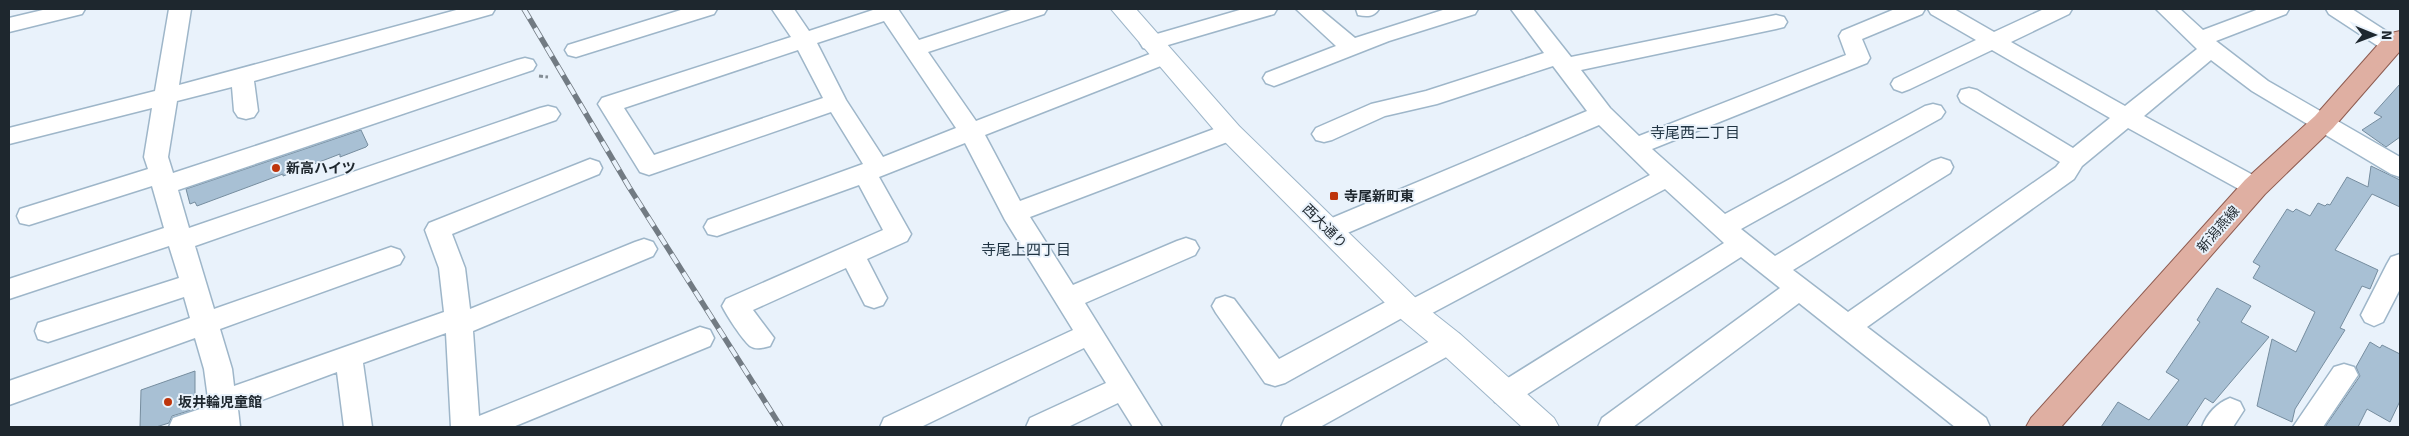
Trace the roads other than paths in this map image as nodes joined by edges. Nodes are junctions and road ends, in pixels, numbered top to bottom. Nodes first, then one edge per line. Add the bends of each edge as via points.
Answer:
1 (74, 9) edge
2 (484, 9) edge
3 (706, 9) edge
4 (783, 9) edge
5 (1036, 9) edge
6 (1123, 9) edge
7 (1266, 9) edge
8 (1307, 9) edge
9 (1467, 9) edge
10 (1522, 9) edge
11 (1914, 9) edge
12 (1939, 9) edge
13 (2061, 9) edge
14 (2167, 9) edge
15 (2278, 9) edge
16 (2337, 9) edge
17 (888, 10) edge
18 (187, 11) edge
19 (2248, 13) edge
20 (1776, 22) dead end
21 (9, 24) edge
22 (804, 40) junction
23 (1992, 41) junction
24 (2206, 44) junction
25 (1351, 47) junction
26 (915, 48) junction
27 (2395, 48) edge
28 (576, 50) dead end
29 (1157, 50) junction
30 (1561, 61) junction
31 (525, 65) dead end
32 (242, 77) junction
33 (1274, 78) dead end
34 (1902, 84) dead end
35 (166, 96) junction
36 (1969, 96) dead end
37 (836, 102) junction
38 (246, 111) dead end
39 (1933, 112) dead end
40 (548, 114) dead end
41 (1602, 114) junction
42 (2128, 118) junction
43 (2324, 122) junction
44 (971, 132) junction
45 (1230, 132) junction
46 (1324, 134) dead end
47 (9, 136) edge
48 (1636, 146) junction
49 (2074, 160) junction
50 (1941, 167) dead end
51 (590, 168) dead end
52 (2400, 168) edge
53 (872, 171) junction
54 (1667, 178) junction
55 (162, 180) junction
56 (2255, 187) junction
57 (1014, 212) junction
58 (29, 216) dead end
59 (716, 226) dead end
60 (1329, 230) junction
61 (1733, 235) junction
62 (179, 237) junction
63 (1186, 248) dead end
64 (644, 249) dead end
65 (852, 255) junction
66 (391, 257) dead end
67 (2400, 264) edge
68 (1774, 269) junction
69 (193, 284) junction
70 (9, 289) edge
71 (1798, 289) junction
72 (874, 298) dead end
73 (1068, 299) junction
74 (1225, 306) dead end
75 (1408, 308) junction
76 (2374, 316) dead end
77 (458, 322) junction
78 (204, 323) junction
79 (1847, 327) junction
80 (48, 332) dead end
81 (1090, 334) junction
82 (700, 338) dead end
83 (760, 338) dead end
84 (1448, 342) junction
85 (349, 357) junction
86 (2344, 375) dead end
87 (1123, 388) junction
88 (9, 393) edge
89 (1505, 394) junction
90 (225, 414) edge
91 (183, 427) edge
92 (358, 427) edge
93 (466, 427) edge
94 (484, 427) edge
95 (894, 427) edge
96 (1040, 427) edge
97 (1148, 427) edge
98 (1295, 427) edge
99 (1543, 427) edge
100 (1612, 427) edge
101 (1976, 427) edge
102 (2042, 427) edge
103 (2307, 427) edge

1 - 21 street
2 - 32 street
3 - 28 street
4 - 22 street
5 - 26 street
6 - 29 street, 西大通り
7 - 29 street
8 - 25 street
9 - 25 street
10 - 30 street
11 - 48 street via 1850,36 1859,58
12 - 23 street
13 - 23 street
14 - 24 street
15 - 19 street
16 - 27 street
17 - 22 street
17 - 26 street
18 - 35 street
19 - 24 street
20 - 30 street
22 - 37 street
22 - 37 street via 610,104 649,166
23 - 34 street
23 - 42 street
24 - 42 street
24 - 43 street via 2260,86
25 - 33 street
26 - 44 street
27 - 43 main road, 新潟燕線
29 - 44 street
29 - 45 street, 西大通り
30 - 41 street
30 - 46 street via 1379,110
31 - 55 street
32 - 35 street
32 - 38 street
35 - 47 street
35 - 55 street via 156,157
36 - 49 street
37 - 53 street
39 - 61 street
40 - 62 street
41 - 48 street
41 - 60 street
42 - 49 street
42 - 56 street
43 - 52 street
43 - 56 main road, 新潟燕線
44 - 53 street
44 - 57 street
45 - 57 street
45 - 60 street, 西大通り
48 - 54 street
49 - 79 street via 2065,172
50 - 68 street
51 - 77 street via 438,230 452,268
53 - 59 street
53 - 65 street via 898,234
54 - 61 street
54 - 75 street
55 - 58 street
55 - 62 street
56 - 102 main road, 新潟燕線
57 - 73 street
60 - 75 street, 西大通り
61 - 68 street
61 - 89 street
62 - 69 street
62 - 70 street
63 - 73 street
64 - 77 street
65 - 72 street
65 - 83 street via 734,306
66 - 78 street
67 - 76 street
68 - 71 street
69 - 78 street
69 - 80 street
71 - 79 street
71 - 100 street
73 - 81 street
74 - 75 street via 1275,375
75 - 84 street, 西大通り
77 - 85 street
77 - 93 street
78 - 88 street
78 - 90 street via 218,369
79 - 101 street
81 - 87 street
81 - 95 street
82 - 94 street
84 - 89 street, 西大通り
84 - 98 street
85 - 90 street
85 - 92 street
86 - 103 street
87 - 96 street
87 - 97 street
89 - 99 street, 西大通り
90 - 91 street

